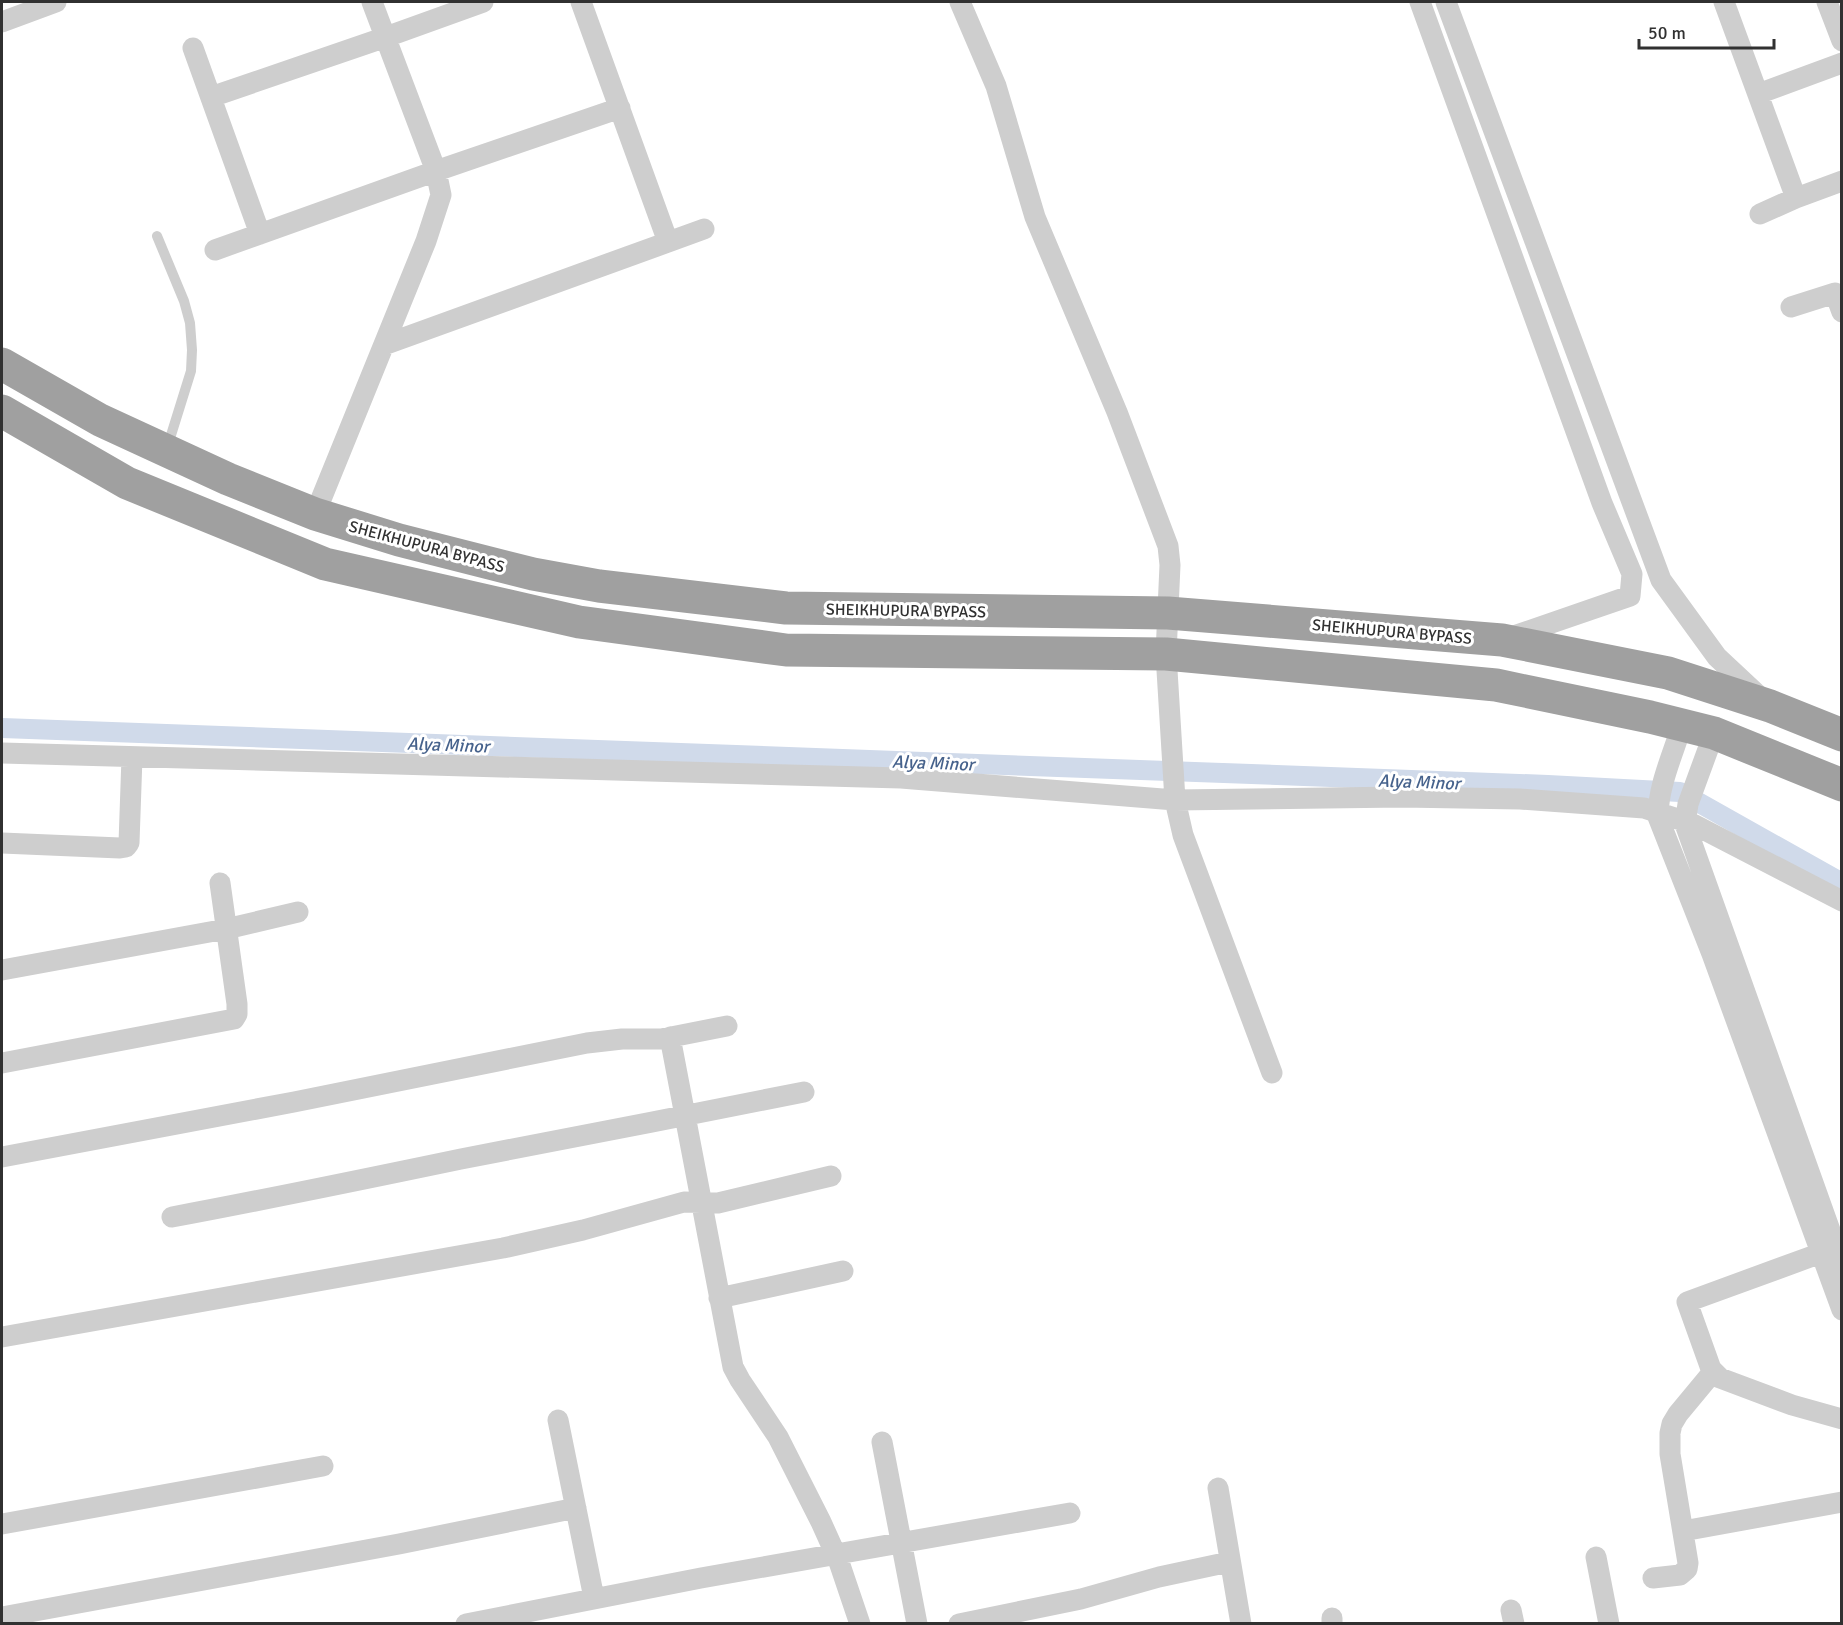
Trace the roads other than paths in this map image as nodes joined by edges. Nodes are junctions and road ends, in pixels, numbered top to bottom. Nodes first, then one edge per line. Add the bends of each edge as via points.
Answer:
1 (56, 2) edge
2 (372, 2) edge
3 (483, 2) edge
4 (581, 2) edge
5 (960, 2) edge
6 (1419, 2) edge
7 (1446, 2) edge
8 (1724, 2) edge
9 (1827, 2) edge
10 (2, 22) edge
11 (386, 37) junction
12 (1842, 41) edge
13 (193, 48) dead end
14 (1842, 63) edge
15 (1758, 94) junction
16 (211, 97) junction
17 (620, 108) junction
18 (436, 171) junction
19 (1842, 181) edge
20 (1796, 198) junction
21 (1760, 214) dead end
22 (704, 228) dead end
23 (260, 234) junction
24 (157, 236) dead end
25 (668, 242) junction
26 (215, 250) dead end
27 (1839, 299) edge
28 (1791, 307) dead end
29 (384, 345) junction
30 (2, 364) edge
31 (2, 411) edge
32 (166, 452) junction
33 (315, 514) junction
34 (1168, 613) junction
35 (1502, 640) junction
36 (1166, 654) junction
37 (1770, 706) junction
38 (1682, 724) junction
39 (1837, 730) edge
40 (1714, 733) junction
41 (2, 753) edge
42 (132, 757) junction
43 (1842, 785) edge
44 (1660, 798) junction
45 (1175, 800) junction
46 (1688, 807) junction
47 (2, 843) edge
48 (220, 883) dead end
49 (1842, 901) edge
50 (298, 912) dead end
51 (226, 929) junction
52 (2, 970) edge
53 (727, 1026) dead end
54 (670, 1037) junction
55 (2, 1063) edge
56 (1272, 1073) dead end
57 (804, 1092) dead end
58 (685, 1116) junction
59 (2, 1156) edge
60 (831, 1176) dead end
61 (701, 1203) junction
62 (172, 1216) dead end
63 (1835, 1258) edge
64 (843, 1271) dead end
65 (719, 1298) junction
66 (1842, 1310) edge
67 (2, 1337) edge
68 (1712, 1373) junction
69 (1842, 1419) edge
70 (558, 1420) dead end
71 (882, 1442) dead end
72 (323, 1466) dead end
73 (1218, 1488) dead end
74 (1842, 1502) edge
75 (576, 1508) junction
76 (1070, 1513) dead end
77 (2, 1524) edge
78 (1683, 1531) junction
79 (902, 1541) junction
80 (836, 1554) junction
81 (1596, 1557) dead end
82 (1230, 1562) junction
83 (1653, 1578) dead end
84 (594, 1598) junction
85 (2, 1617) edge
86 (466, 1623) edge
87 (860, 1623) edge
88 (917, 1623) edge
89 (959, 1623) edge
90 (1241, 1623) edge
91 (1609, 1623) edge

1 - 10 street
2 - 11 street
3 - 11 street
4 - 17 street
5 - 34 street via 996,86 1035,217 1168,546
6 - 35 street via 1602,503 1632,574 1630,596
7 - 37 street via 1661,580 1717,657
8 - 15 street
9 - 12 street
11 - 16 street
11 - 18 street
13 - 16 street
14 - 15 street
15 - 20 street
16 - 23 street
17 - 18 street
17 - 25 street
18 - 23 street
18 - 29 street via 441,195 438,206
19 - 20 street
20 - 21 street
22 - 25 street
23 - 26 street
24 - 32 lane via 184,301 192,350 191,371
25 - 29 street
27 - 28 street
29 - 33 street
30 - 32 highway, SHEIKHUPURA BYPASS via 100,420
31 - 36 highway via 127,483 325,564 579,622 786,650
32 - 33 highway, SHEIKHUPURA BYPASS
33 - 34 highway, SHEIKHUPURA BYPASS via 532,574 786,609
34 - 35 highway, SHEIKHUPURA BYPASS
34 - 36 street
35 - 37 highway, SHEIKHUPURA BYPASS via 1668,673
36 - 38 highway via 1496,686
36 - 45 street
37 - 39 highway, SHEIKHUPURA BYPASS
38 - 40 highway
38 - 44 street
40 - 43 highway
40 - 46 street
41 - 42 street
42 - 45 street via 902,778
42 - 47 street via 126,847
44 - 45 street via 1644,808 1520,799
44 - 46 street
44 - 63 street via 1659,822
45 - 56 street via 1183,835
46 - 49 street
46 - 63 street via 1697,861
48 - 51 street
50 - 51 street
51 - 52 street
51 - 55 street via 237,1004 234,1019
53 - 54 street
54 - 58 street
54 - 59 street via 587,1043
57 - 58 street
58 - 61 street
58 - 62 street
60 - 61 street via 718,1203
61 - 65 street
61 - 67 street via 684,1202 502,1248
63 - 66 street
63 - 68 street via 1688,1302
64 - 65 street
65 - 80 street via 734,1367 778,1437
68 - 69 street via 1792,1405
68 - 78 street via 1678,1414 1670,1433
70 - 75 street
71 - 79 street
72 - 77 street
73 - 82 street
74 - 78 street
75 - 84 street
75 - 85 street
76 - 79 street
78 - 83 street via 1687,1569 1680,1575
79 - 80 street
79 - 88 street
80 - 84 street
80 - 87 street
81 - 91 street
82 - 89 street via 1081,1599
82 - 90 street
84 - 86 street

